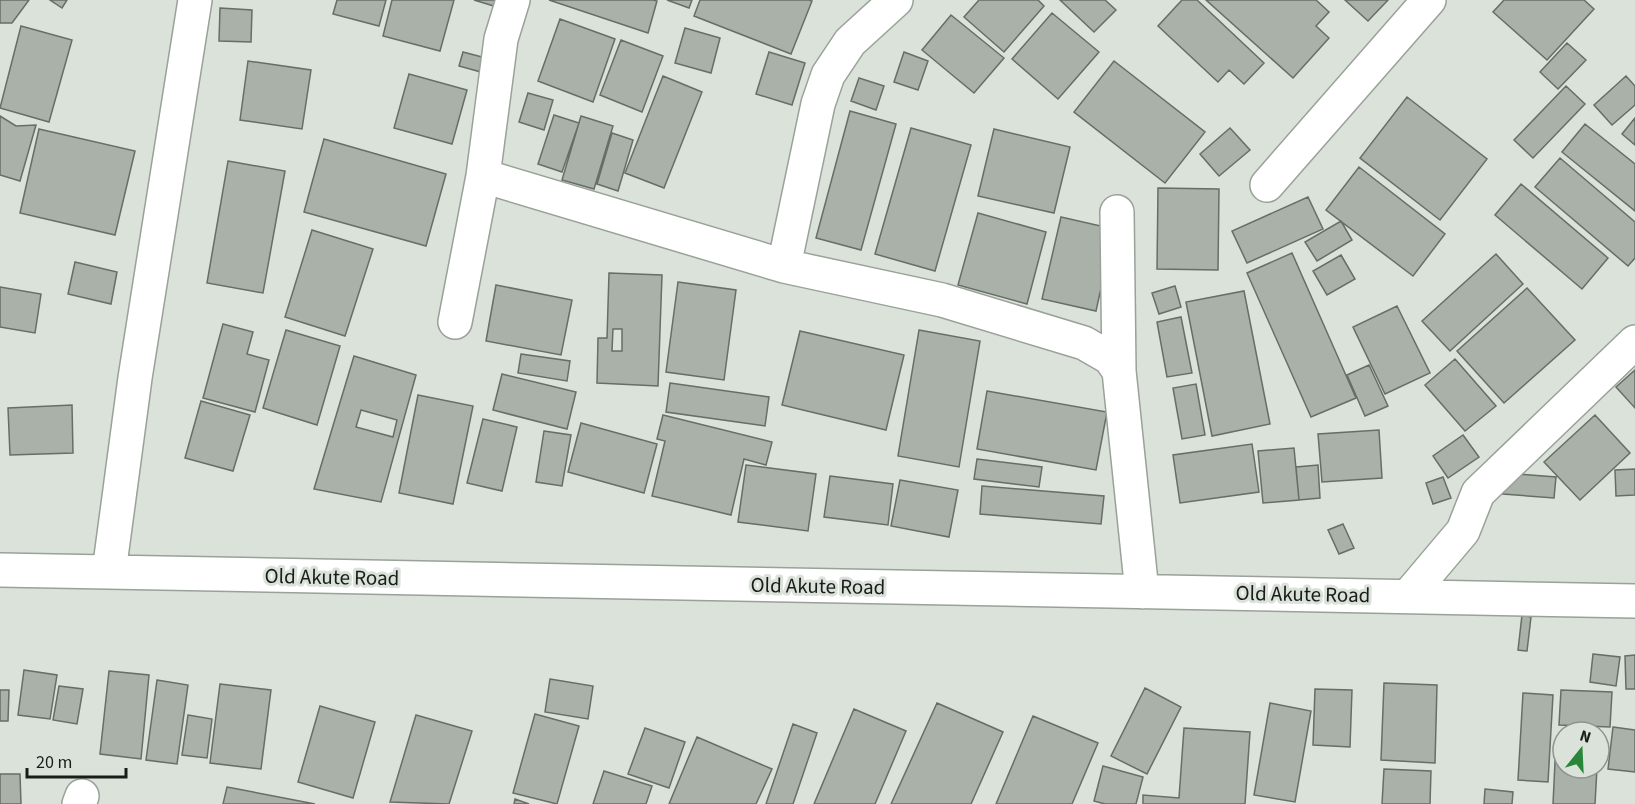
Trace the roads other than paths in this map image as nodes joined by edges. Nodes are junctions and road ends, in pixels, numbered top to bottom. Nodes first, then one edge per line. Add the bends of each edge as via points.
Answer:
1 (195, 0) edge
2 (513, 0) edge
3 (896, 0) edge
4 (1429, 0) edge
5 (483, 176) junction
6 (1267, 185) dead end
7 (1117, 212) dead end
8 (784, 266) junction
9 (455, 322) dead end
10 (1635, 342) edge
11 (1119, 371) junction
12 (0, 570) edge
13 (109, 572) junction
14 (1142, 592) junction
15 (1409, 595) junction
16 (1635, 601) edge

1 - 13 street via 135,378
2 - 5 street via 501,39
3 - 8 street via 850,42 828,75 818,104
4 - 6 street
5 - 8 street
5 - 9 street
7 - 11 street
8 - 11 street via 942,300 1074,340 1099,349
10 - 15 street via 1478,493 1463,531
11 - 14 street
12 - 13 street, Old Akute Road
13 - 14 street, Old Akute Road
14 - 15 street, Old Akute Road
15 - 16 street, Old Akute Road

